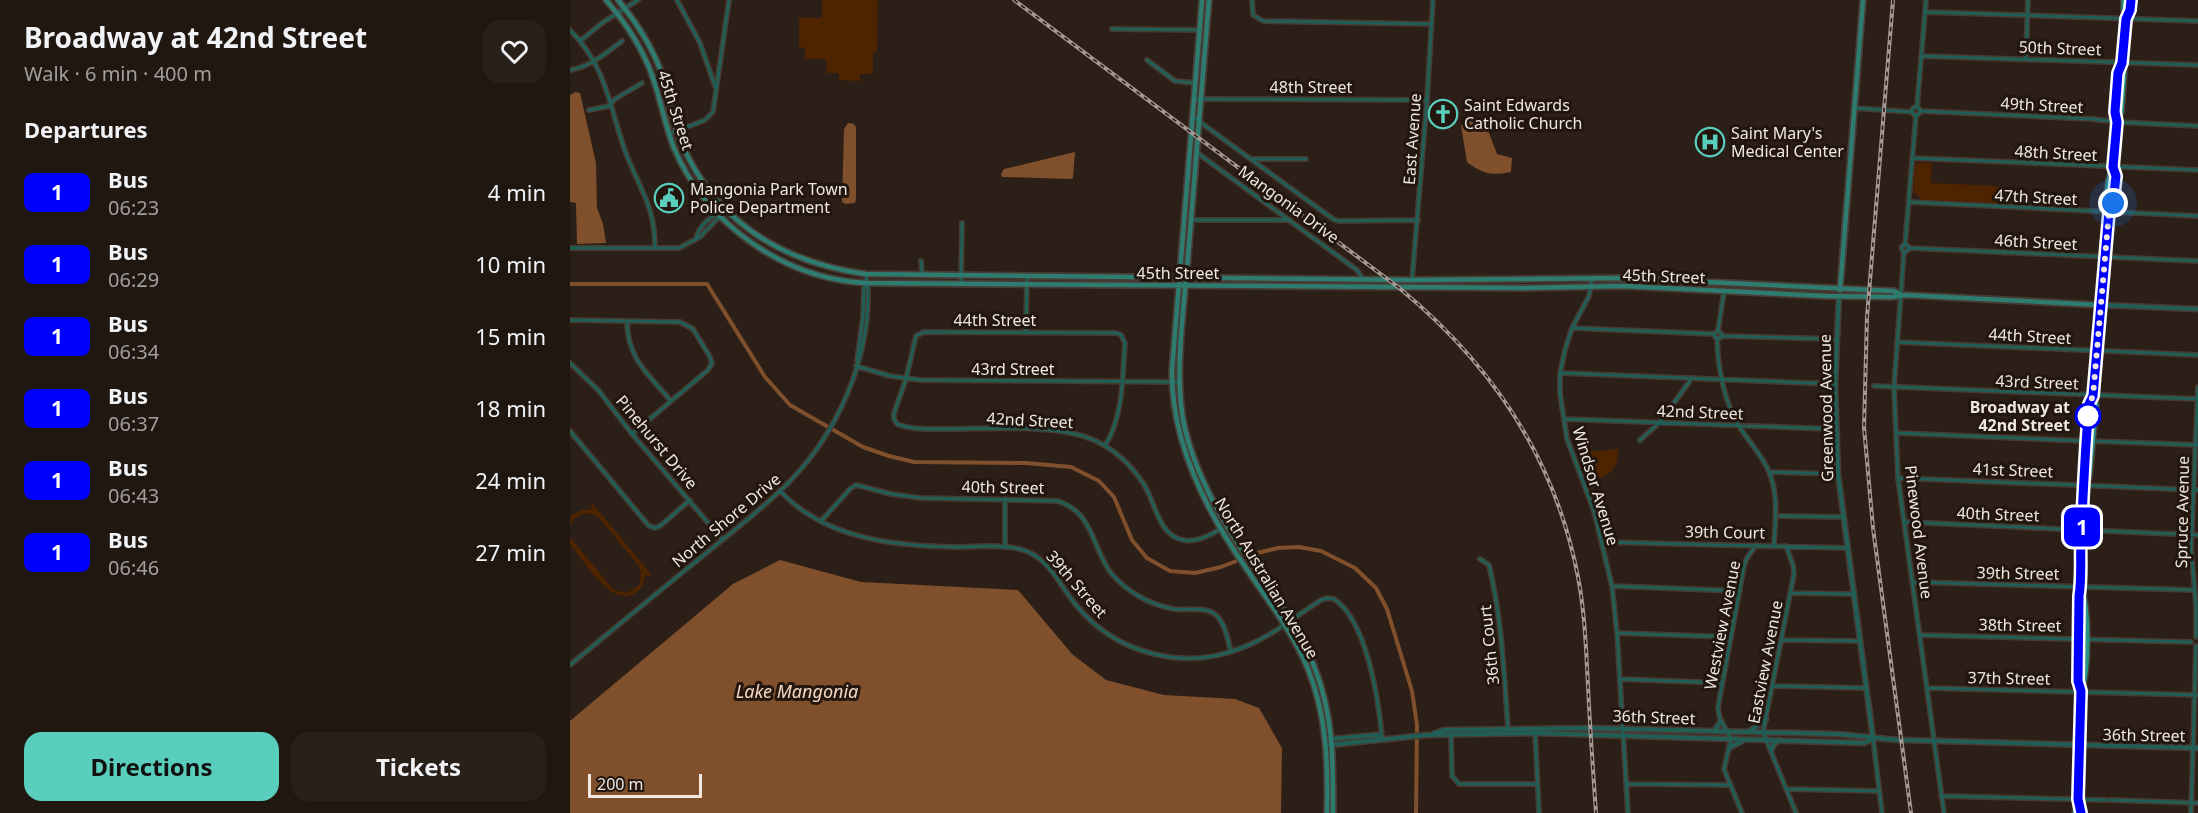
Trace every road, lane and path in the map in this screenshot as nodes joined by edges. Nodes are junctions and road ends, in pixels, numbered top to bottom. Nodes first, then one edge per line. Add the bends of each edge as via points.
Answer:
1 (606, 0) edge
2 (618, 0) edge
3 (638, 0) edge
4 (677, 0) edge
5 (729, 0) edge
6 (1202, 0) edge
7 (1209, 0) edge
8 (1251, 0) edge
9 (1433, 0) edge
10 (1863, 0) edge
11 (1926, 0) edge
12 (2028, 0) edge
13 (2124, 0) edge
14 (2131, 0) edge
15 (626, 9) junction
16 (1925, 12) junction
17 (618, 14) junction
18 (2027, 15) junction
19 (2126, 19) junction
20 (2198, 21) edge
21 (1431, 24) junction
22 (1112, 29) dead end
23 (570, 30) edge
24 (1200, 30) junction
25 (580, 41) junction
26 (622, 41) dead end
27 (1198, 49) junction
28 (1205, 49) junction
29 (1922, 56) junction
30 (2026, 59) junction
31 (1147, 60) dead end
32 (595, 61) junction
33 (2122, 63) junction
34 (2198, 65) edge
35 (570, 70) edge
36 (642, 83) dead end
37 (1195, 83) junction
38 (717, 91) junction
39 (1194, 99) junction
40 (1201, 99) junction
41 (1427, 100) junction
42 (612, 104) junction
43 (1917, 107) junction
44 (1853, 108) junction
45 (589, 110) dead end
46 (1920, 111) junction
47 (1912, 112) junction
48 (1916, 115) junction
49 (1193, 117) junction
50 (1199, 121) junction
51 (2117, 122) junction
52 (2198, 126) edge
53 (677, 131) junction
54 (669, 135) junction
55 (1196, 152) junction
56 (1912, 158) junction
57 (1253, 159) junction
58 (1306, 159) dead end
59 (2113, 167) junction
60 (2198, 170) edge
61 (1909, 202) junction
62 (726, 210) junction
63 (2109, 212) junction
64 (719, 214) junction
65 (2198, 216) edge
66 (1191, 220) junction
67 (1292, 220) junction
68 (1418, 220) junction
69 (962, 223) dead end
70 (1905, 245) junction
71 (570, 248) edge
72 (655, 248) junction
73 (1909, 248) junction
74 (1904, 252) junction
75 (2106, 257) junction
76 (921, 261) dead end
77 (2198, 261) edge
78 (866, 274) junction
79 (922, 274) junction
80 (962, 275) junction
81 (1028, 275) junction
82 (1183, 277) junction
83 (1592, 278) junction
84 (1363, 279) junction
85 (1412, 280) junction
86 (866, 284) junction
87 (961, 284) junction
88 (1027, 284) junction
89 (1182, 285) junction
90 (1592, 286) junction
91 (1724, 290) junction
92 (1839, 293) junction
93 (1901, 295) junction
94 (2102, 305) junction
95 (2198, 309) edge
96 (570, 320) edge
97 (627, 321) junction
98 (1572, 328) junction
99 (866, 329) junction
100 (1026, 333) junction
101 (1716, 333) junction
102 (1719, 337) junction
103 (1836, 339) junction
104 (859, 340) junction
105 (1897, 342) junction
106 (2097, 351) junction
107 (2198, 355) edge
108 (570, 363) edge
109 (857, 364) junction
110 (1560, 373) junction
111 (1692, 378) junction
112 (906, 379) junction
113 (1721, 379) junction
114 (1122, 382) junction
115 (1172, 382) junction
116 (1180, 382) junction
117 (1835, 384) junction
118 (1874, 386) dead end
119 (1894, 387) junction
120 (2198, 387) edge
121 (2093, 396) junction
122 (2198, 399) edge
123 (671, 401) junction
124 (1563, 419) junction
125 (1660, 422) junction
126 (1738, 425) junction
127 (1835, 429) junction
128 (570, 431) edge
129 (1896, 433) junction
130 (632, 434) junction
131 (1640, 440) dead end
132 (2089, 441) junction
133 (2197, 445) edge
134 (1105, 446) junction
135 (1769, 472) junction
136 (1838, 474) junction
137 (1898, 477) junction
138 (2085, 485) junction
139 (2196, 490) edge
140 (780, 491) junction
141 (1005, 499) junction
142 (690, 500) junction
143 (1780, 516) dead end
144 (1843, 517) junction
145 (821, 521) junction
146 (1905, 522) junction
147 (1227, 526) junction
148 (1221, 530) junction
149 (2081, 530) junction
150 (2192, 535) junction
151 (2198, 536) edge
152 (722, 539) junction
153 (1602, 542) junction
154 (1756, 545) junction
155 (1774, 545) junction
156 (1786, 546) junction
157 (1005, 547) junction
158 (1846, 548) junction
159 (1480, 560) dead end
160 (1912, 582) junction
161 (1612, 586) junction
162 (2081, 586) junction
163 (2195, 590) junction
164 (1740, 591) junction
165 (1790, 593) junction
166 (1853, 594) junction
167 (1290, 620) junction
168 (1285, 624) junction
169 (1617, 633) junction
170 (1920, 635) junction
171 (1731, 637) junction
172 (2197, 638) edge
173 (2083, 639) junction
174 (1782, 640) junction
175 (1859, 641) junction
176 (2191, 642) junction
177 (2197, 645) edge
178 (1231, 652) junction
179 (570, 665) edge
180 (1620, 680) junction
181 (1722, 683) junction
182 (1773, 686) junction
183 (1927, 687) junction
184 (1865, 688) junction
185 (2081, 691) junction
186 (2196, 695) edge
187 (1766, 719) junction
188 (1721, 721) junction
189 (1534, 727) junction
190 (1508, 728) junction
191 (1622, 728) junction
192 (1451, 729) junction
193 (1714, 731) junction
194 (1729, 732) junction
195 (1749, 732) junction
196 (1763, 732) junction
197 (1535, 733) junction
198 (1433, 734) junction
199 (1508, 734) junction
200 (1623, 734) junction
201 (1451, 735) junction
202 (1382, 738) junction
203 (1873, 738) junction
204 (1731, 739) junction
205 (1745, 739) junction
206 (1765, 740) junction
207 (1779, 740) junction
208 (1934, 741) junction
209 (1333, 742) junction
210 (1326, 743) junction
211 (2080, 745) junction
212 (1730, 748) junction
213 (2195, 748) edge
214 (1771, 751) junction
215 (1537, 783) junction
216 (1626, 784) junction
217 (1731, 785) junction
218 (1786, 789) junction
219 (1879, 791) junction
220 (1941, 796) junction
221 (2078, 799) junction
222 (2191, 803) junction
223 (2198, 803) edge
224 (1327, 813) edge
225 (1333, 813) edge
226 (1539, 813) edge
227 (1628, 813) edge
228 (1742, 813) edge
229 (1796, 813) edge
230 (1882, 813) edge
231 (1944, 813) edge
232 (2075, 813) edge
233 (2081, 813) edge
234 (2191, 813) edge

1 - 17 main road, 45th Street
2 - 15 main road, 45th Street
3 - 15 street
4 - 38 street via 700,43
5 - 38 street
6 - 24 main road, North Australian Avenue
7 - 28 main road, North Australian Avenue
8 - 21 street via 1251,10 1263,21
9 - 21 street, East Avenue
10 - 44 main road, Greenwood Avenue
11 - 16 street
12 - 18 street
13 - 19 main road
14 - 19 main road
15 - 17 street
15 - 53 main road, 45th Street via 658,65
16 - 18 street
16 - 29 street
17 - 25 street
17 - 54 main road, 45th Street via 647,62
18 - 19 street
18 - 30 street
19 - 20 street
19 - 33 main road
21 - 41 street, East Avenue
22 - 24 street
23 - 25 street
24 - 27 main road, North Australian Avenue
25 - 32 street
26 - 32 street
27 - 28 main road
27 - 37 main road, North Australian Avenue
28 - 40 main road, North Australian Avenue
29 - 30 street, 50th Street
29 - 43 street
30 - 33 street, 50th Street
31 - 37 street via 1175,81
32 - 35 street
32 - 42 street
33 - 34 street, 50th Street
33 - 51 main road via 2122,102
36 - 42 street
37 - 39 main road, North Australian Avenue
38 - 53 street via 710,117
39 - 40 street, 48th Street
39 - 49 main road, North Australian Avenue
40 - 41 street, 48th Street
40 - 50 main road, North Australian Avenue
41 - 68 street, East Avenue
42 - 45 street
42 - 72 street via 628,157 652,213
43 - 46 street
43 - 47 street
44 - 47 street
44 - 92 main road, Greenwood Avenue
46 - 48 street
46 - 51 street, 49th Street
47 - 48 street
48 - 56 street
49 - 50 street
49 - 82 main road, North Australian Avenue
50 - 55 main road, North Australian Avenue
50 - 57 street
51 - 52 street, 49th Street
51 - 59 main road
53 - 54 street
53 - 62 main road, 45th Street via 694,168
54 - 64 main road, 45th Street via 687,174
55 - 66 main road, North Australian Avenue
55 - 67 street, Mangonia Drive
56 - 59 street, 48th Street
56 - 61 street
57 - 58 street
57 - 68 street via 1338,221
59 - 60 street, 48th Street
59 - 63 main road via 2109,176
61 - 63 street, 47th Street
61 - 70 street
62 - 64 street
62 - 78 main road, 45th Street via 759,237 790,254 829,268
63 - 65 street, 47th Street
63 - 75 main road
64 - 72 street via 696,239 679,248
64 - 86 main road, 45th Street via 747,241 780,260 830,278
66 - 67 street
66 - 82 main road, North Australian Avenue
67 - 84 street, Mangonia Drive via 1357,270
68 - 85 street, East Avenue
69 - 80 street
70 - 73 street
70 - 74 street, Pinewood Avenue via 1901,248
71 - 72 street
73 - 74 street
73 - 75 street, 46th Street
74 - 93 street, Pinewood Avenue
75 - 77 street, 46th Street
75 - 94 main road
76 - 79 street
78 - 79 main road, 45th Street
78 - 86 street, North Shore Drive
79 - 80 main road, 45th Street
80 - 81 main road, 45th Street
80 - 87 street
81 - 82 main road, 45th Street
81 - 88 street
82 - 84 main road, 45th Street
82 - 89 main road, North Australian Avenue
83 - 85 main road, 45th Street
83 - 90 street, Windsor Avenue
83 - 92 main road, 45th Street via 1732,282
84 - 85 main road, 45th Street
86 - 87 main road, 45th Street
86 - 99 street, North Shore Drive
86 - 104 street, North Shore Drive
87 - 88 main road, 45th Street
88 - 89 main road, 45th Street
88 - 100 street
89 - 90 main road, 45th Street
89 - 115 main road, North Australian Avenue
89 - 116 main road, North Australian Avenue
90 - 91 main road, 45th Street
90 - 98 street, Windsor Avenue
91 - 92 main road, 45th Street
91 - 101 street
92 - 93 main road, 45th Street
92 - 103 street, Greenwood Avenue
93 - 94 main road, 45th Street
93 - 105 street, Pinewood Avenue
94 - 95 street, 45th Street
94 - 106 main road
96 - 97 street
97 - 123 street via 633,353
97 - 123 street via 683,322 693,329 710,357 708,370
98 - 101 street
98 - 110 street, Windsor Avenue
99 - 104 street
99 - 109 street, North Shore Drive
100 - 112 street, 44th Street via 918,334
100 - 114 street, 44th Street via 1119,334 1125,343
101 - 102 street
102 - 103 street
102 - 113 street
103 - 117 street, Greenwood Avenue
104 - 109 street, North Shore Drive
105 - 106 street, 44th Street
105 - 119 street, Pinewood Avenue
106 - 107 street, 44th Street
106 - 121 main road
108 - 130 street, Pinehurst Drive via 599,390
109 - 112 street, 43rd Street
109 - 140 street, North Shore Drive via 834,423 809,460
110 - 111 street
110 - 124 street, Windsor Avenue
111 - 113 street
111 - 125 street
112 - 114 street, 43rd Street
112 - 134 street, 42nd Street via 894,416 901,426 1060,431
113 - 117 street
113 - 126 street
114 - 115 street, 43rd Street
114 - 134 street via 1118,419
115 - 116 street, 43rd Street
115 - 148 main road, North Australian Avenue via 1182,439
116 - 147 main road, North Australian Avenue via 1186,430
117 - 127 street, Greenwood Avenue
118 - 119 street, 43rd Street
119 - 121 street, 43rd Street
119 - 129 street, Pinewood Avenue
120 - 122 street, Spruce Avenue
121 - 122 street, 43rd Street
121 - 132 main road via 2089,404
122 - 133 street, Spruce Avenue
123 - 130 street
124 - 125 street, 42nd Street
124 - 153 street, Windsor Avenue
125 - 126 street, 42nd Street
125 - 131 street
126 - 127 street, 42nd Street
126 - 135 street
127 - 136 street, Greenwood Avenue
128 - 142 street via 649,526 660,526
129 - 132 street
129 - 137 street, Pinewood Avenue
130 - 142 street, Pinehurst Drive
132 - 133 street
132 - 138 main road
133 - 139 street, Spruce Avenue
134 - 148 street, 42nd Street via 1129,464 1143,482 1170,535 1192,541
135 - 136 street
135 - 155 street via 1775,505
136 - 144 street, Greenwood Avenue
137 - 138 street, 41st Street
137 - 146 street, Pinewood Avenue
138 - 139 street, 41st Street
138 - 149 main road
139 - 150 street, Spruce Avenue
140 - 145 street, 39th Street via 799,509
140 - 152 street, North Shore Drive
141 - 145 street, 40th Street via 908,497 856,485
141 - 157 street
141 - 178 street, 40th Street via 1051,499 1072,507 1086,522 1106,565 1123,586 1163,607 1214,613 1223,624
142 - 152 street, Pinehurst Drive
143 - 144 street
144 - 158 street, Greenwood Avenue
145 - 157 street, 39th Street via 891,543
146 - 149 street, 40th Street
146 - 160 street, Pinewood Avenue
147 - 148 street, 42nd Street
147 - 167 main road, North Australian Avenue
148 - 168 main road, North Australian Avenue
149 - 150 street, 40th Street
149 - 162 main road
150 - 151 street, 40th Street
150 - 163 street, Spruce Avenue
152 - 179 street, North Shore Drive
153 - 154 street, 39th Court
153 - 161 street, Windsor Avenue
154 - 155 street, 39th Court
154 - 164 street, Westview Avenue via 1747,558
155 - 156 street, 39th Court
156 - 158 street, 39th Court
156 - 165 street, Eastview Avenue via 1794,571
157 - 178 street, 39th Street via 1041,559 1086,617 1130,646 1174,658
158 - 166 street, Greenwood Avenue
159 - 190 street, 36th Court via 1489,565 1497,603
160 - 162 street, 39th Street
160 - 170 street, Pinewood Avenue
161 - 164 street
161 - 169 street, Windsor Avenue
162 - 163 street, 39th Street
162 - 173 main road
163 - 172 street, Spruce Avenue
164 - 171 street, Westview Avenue
165 - 166 street
165 - 174 street, Eastview Avenue
166 - 175 street, Greenwood Avenue
167 - 168 street, 39th Street
167 - 202 street, 39th Street via 1327,598 1345,608 1370,667
167 - 209 main road, North Australian Avenue via 1317,673
168 - 178 street, 39th Street
168 - 210 main road, North Australian Avenue via 1314,684
169 - 171 street
169 - 180 street, Windsor Avenue
170 - 173 street, 38th Street
170 - 183 street, Pinewood Avenue
171 - 181 street, Westview Avenue
172 - 176 street
173 - 176 street, 38th Street
173 - 185 main road via 2078,681
174 - 175 street
174 - 182 street, Eastview Avenue
175 - 184 street, Greenwood Avenue
176 - 177 street
177 - 186 street
180 - 181 street
180 - 191 street, Windsor Avenue
181 - 188 street, Westview Avenue via 1718,710
182 - 184 street
182 - 187 street, Eastview Avenue
183 - 185 street, 37th Street
183 - 208 street, Pinewood Avenue
184 - 203 street, Greenwood Avenue
185 - 186 street, 37th Street
185 - 211 main road
186 - 213 street
187 - 195 street
187 - 196 street, Eastview Avenue
188 - 193 street
188 - 194 street
189 - 190 street, 36th Street
189 - 191 street, 36th Street
189 - 197 street
190 - 192 street, 36th Street
190 - 199 street, 36th Court
191 - 193 street, 36th Street
191 - 200 street, Windsor Avenue
192 - 198 street, 36th Street
192 - 201 street
193 - 194 street, 36th Street
194 - 195 street, 36th Street
194 - 204 street
195 - 196 street, 36th Street
196 - 203 street, 36th Street
196 - 206 street, Eastview Avenue
197 - 199 street, 36th Street
197 - 200 street, 36th Street
197 - 215 street
198 - 201 street, 36th Street
198 - 202 street, 36th Street
199 - 201 street, 36th Street
200 - 204 street, 36th Street
200 - 216 street, Windsor Avenue
201 - 215 street via 1452,776 1457,783
202 - 209 street, 36th Street via 1377,735
203 - 207 street, 36th Street via 1864,743
203 - 208 street, 36th Street
203 - 219 street, Greenwood Avenue
204 - 205 street, 36th Street
204 - 212 street
205 - 206 street, 36th Street
205 - 212 street
206 - 207 street, 36th Street
206 - 214 street, Eastview Avenue
207 - 214 street
208 - 211 street, 36th Street
208 - 220 street, Pinewood Avenue
209 - 210 street, 36th Street
209 - 225 main road, North Australian Avenue
210 - 224 main road, North Australian Avenue
211 - 213 street, 36th Street
211 - 221 main road
212 - 217 street via 1724,769
213 - 222 street
214 - 218 street, Eastview Avenue
215 - 226 street
216 - 217 street
216 - 227 street, Windsor Avenue
217 - 228 street
218 - 219 street
218 - 229 street, Eastview Avenue
219 - 230 street, Greenwood Avenue
220 - 221 street
220 - 231 street, Pinewood Avenue
221 - 222 street
221 - 232 main road
221 - 233 main road
222 - 223 street
222 - 234 street

